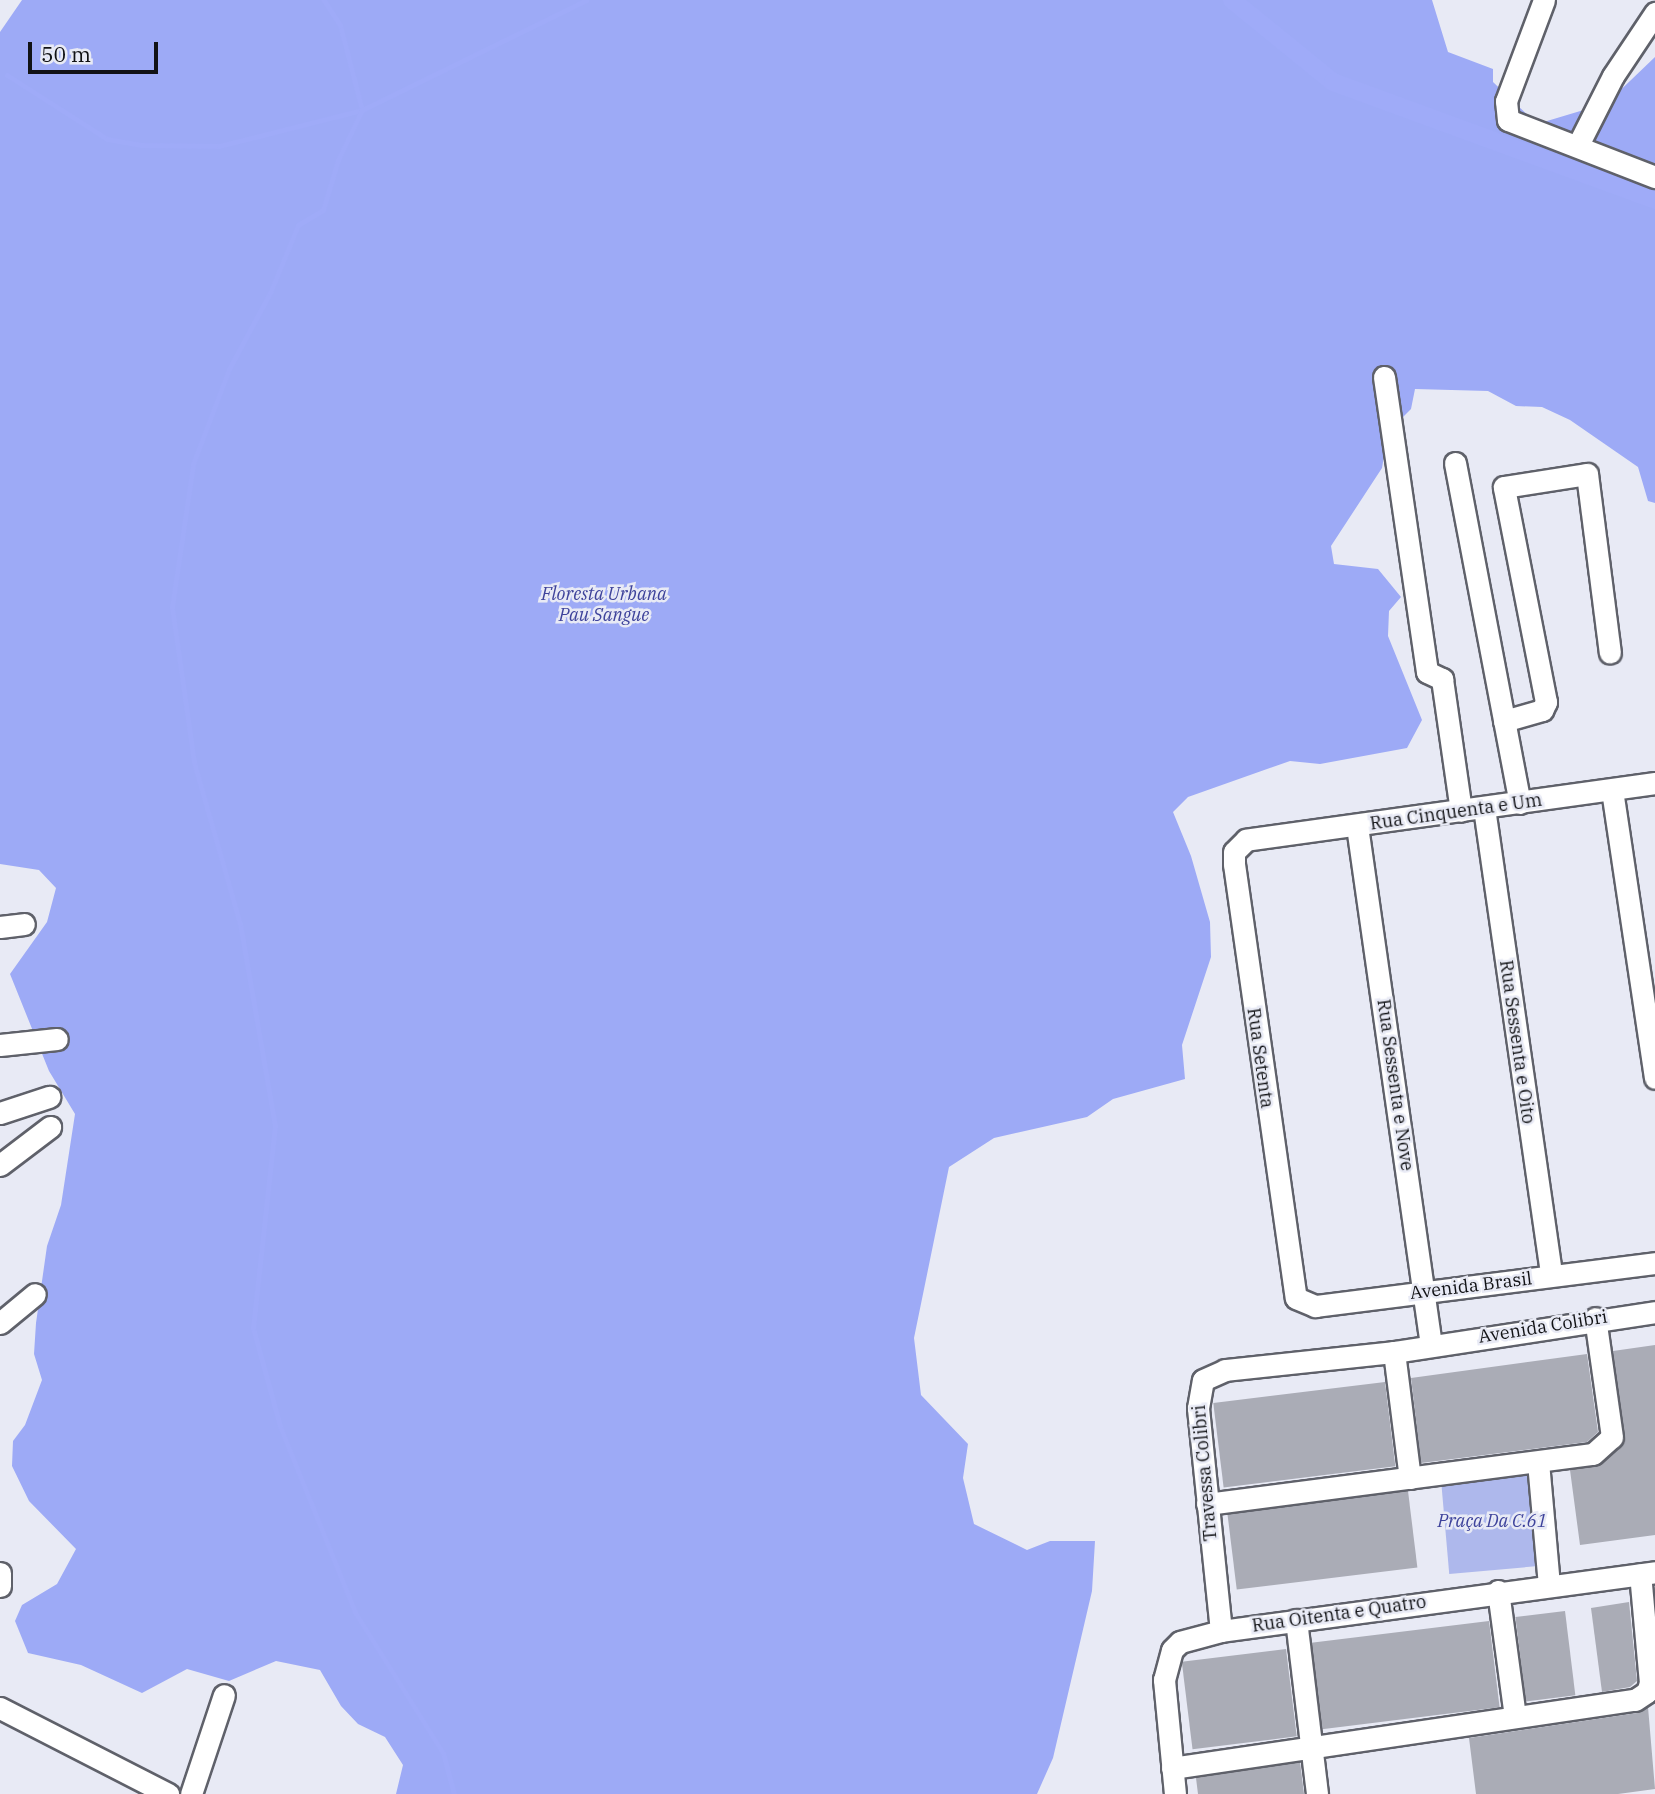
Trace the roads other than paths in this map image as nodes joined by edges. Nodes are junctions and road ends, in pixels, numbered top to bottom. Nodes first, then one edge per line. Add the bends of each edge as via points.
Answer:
1 (1544, 0) edge
2 (1655, 13) edge
3 (1578, 145) junction
4 (1655, 177) edge
5 (1384, 377) dead end
6 (1455, 463) dead end
7 (1610, 653) dead end
8 (1504, 720) junction
9 (1655, 783) edge
10 (1612, 790) junction
11 (1520, 803) junction
12 (1484, 808) junction
13 (1461, 811) junction
14 (1357, 826) junction
15 (1256, 838) joint
16 (24, 924) dead end
17 (0, 927) edge
18 (57, 1039) dead end
19 (0, 1045) edge
20 (1655, 1078) edge
21 (49, 1097) dead end
22 (0, 1113) edge
23 (50, 1127) dead end
24 (0, 1166) edge
25 (1655, 1263) edge
26 (1551, 1275) junction
27 (1293, 1291) joint
28 (1426, 1292) junction
29 (35, 1294) dead end
30 (1655, 1312) edge
31 (1595, 1318) junction
32 (0, 1323) edge
33 (1431, 1345) junction
34 (1394, 1352) junction
35 (1538, 1462) junction
36 (1410, 1478) junction
37 (1207, 1504) junction
38 (0, 1573) edge
39 (1648, 1573) edge
40 (1549, 1585) junction
41 (0, 1586) edge
42 (1498, 1591) junction
43 (1296, 1620) junction
44 (1221, 1631) junction
45 (224, 1695) dead end
46 (0, 1708) edge
47 (1515, 1717) junction
48 (1312, 1747) junction
49 (1172, 1768) junction
50 (168, 1794) edge
51 (191, 1794) edge
52 (1175, 1794) edge
53 (1317, 1794) edge

1 - 3 street via 1506,101 1508,120
2 - 3 street via 1613,76
3 - 4 street
5 - 13 street via 1427,672 1442,679
6 - 8 street
7 - 8 street via 1587,474 1504,488 1546,702 1542,710
8 - 11 street
9 - 10 street, Rua Cinquenta e Um
10 - 11 street, Rua Cinquenta e Um
10 - 20 street
11 - 12 street, Rua Cinquenta e Um
12 - 13 street, Rua Cinquenta e Um
12 - 26 street, Rua Sessenta e Oito
13 - 14 street, Rua Cinquenta e Um
14 - 15 street, Rua Cinquenta e Um
14 - 28 street, Rua Sessenta e Nove
15 - 27 street, Rua Setenta via 1240,844 1234,864
16 - 17 street
18 - 19 street
21 - 22 street
23 - 24 street
25 - 26 street, Avenida Brasil
26 - 28 street, Avenida Brasil
27 - 28 street, Avenida Brasil via 1304,1303 1315,1306
28 - 33 street, Rua Sessenta e Nove
29 - 32 street
30 - 31 street, Avenida Colibri
31 - 33 street, Avenida Colibri
31 - 35 street via 1612,1437 1593,1454
33 - 34 street, Travessa Colibri
34 - 36 street
34 - 37 street, Travessa Colibri via 1225,1370 1203,1380 1198,1408
35 - 36 street
35 - 40 street
36 - 37 street
37 - 44 street, Travessa Colibri
38 - 41 street
39 - 40 street, Rua Oitenta e Quatro
39 - 47 street via 1647,1692 1635,1700
40 - 42 street, Rua Oitenta e Quatro
42 - 43 street, Rua Oitenta e Quatro
42 - 47 street
43 - 44 street, Rua Oitenta e Quatro
43 - 48 street
44 - 49 street, Rua Oitenta e Quatro via 1180,1642 1167,1663 1165,1702
45 - 51 street
46 - 50 street
47 - 48 street
48 - 49 street
48 - 53 street
49 - 52 street, Rua Oitenta e Quatro

